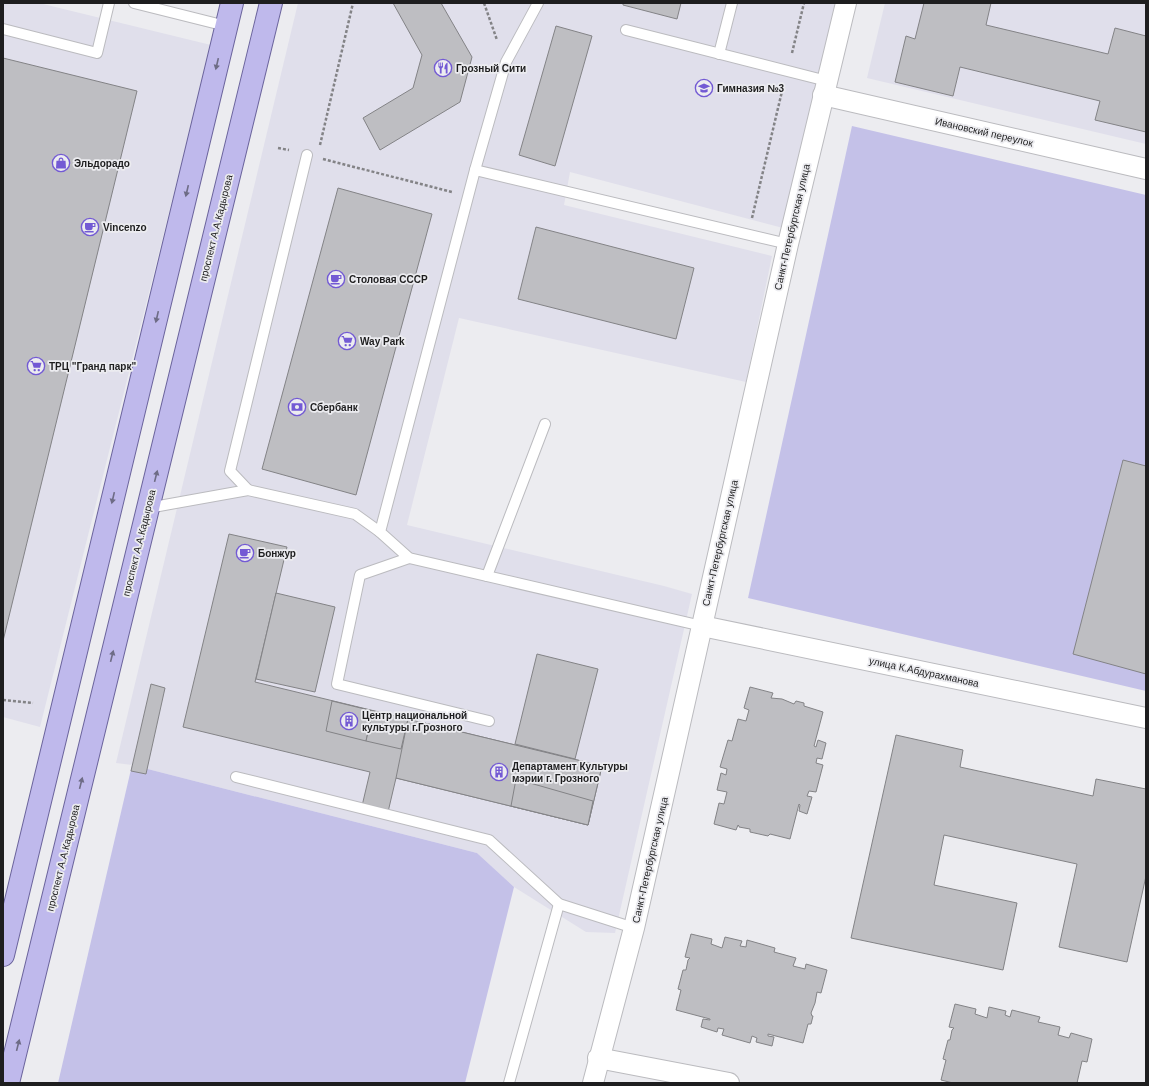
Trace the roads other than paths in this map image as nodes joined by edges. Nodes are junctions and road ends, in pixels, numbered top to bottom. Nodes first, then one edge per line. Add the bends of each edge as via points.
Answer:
1 (109, 3) edge
2 (134, 3) edge
3 (232, 3) edge
4 (271, 3) edge
5 (538, 3) edge
6 (732, 3) edge
7 (846, 3) edge
8 (226, 26) junction
9 (3, 29) edge
10 (626, 30) dead end
11 (719, 54) junction
12 (825, 88) junction
13 (312, 156) road end
14 (1146, 169) edge
15 (475, 170) junction
16 (788, 244) junction
17 (545, 424) dead end
18 (248, 490) junction
19 (148, 508) junction
20 (380, 532) junction
21 (409, 558) junction
22 (488, 576) junction
23 (702, 626) junction
24 (1146, 718) edge
25 (489, 721) dead end
26 (236, 777) dead end
27 (559, 904) junction
28 (634, 928) junction
29 (3, 955) edge
30 (598, 1058) junction
31 (8, 1083) edge
32 (509, 1083) edge
33 (593, 1083) edge
34 (729, 1083) edge

1 - 9 lane via 97,53
2 - 8 lane
3 - 8 main road
19 -> 4 main road, проспект А.А.Кадырова
5 - 15 lane via 506,62
6 - 11 lane
7 - 12 street, Санкт-Петербургская улица
8 -> 29 main road
10 - 11 lane
11 - 12 lane via 787,71
12 - 14 street, Ивановский переулок
12 - 16 street, Санкт-Петербургская улица
13 - 18 lane via 230,471
15 - 16 lane
15 - 20 lane
16 - 23 street, Санкт-Петербургская улица
17 - 22 lane
18 - 19 lane
18 - 20 lane via 355,514
31 -> 19 main road, проспект А.А.Кадырова
20 - 21 lane
21 - 22 lane
21 - 25 lane via 360,575 337,684
22 - 23 lane
23 - 24 street, улица К.Абдурахманова
23 - 28 street, Санкт-Петербургская улица
26 - 27 lane via 489,840
27 - 28 lane
27 - 32 lane
28 - 30 street, Санкт-Петербургская улица
30 - 33 street, Санкт-Петербургская улица
30 - 34 street

